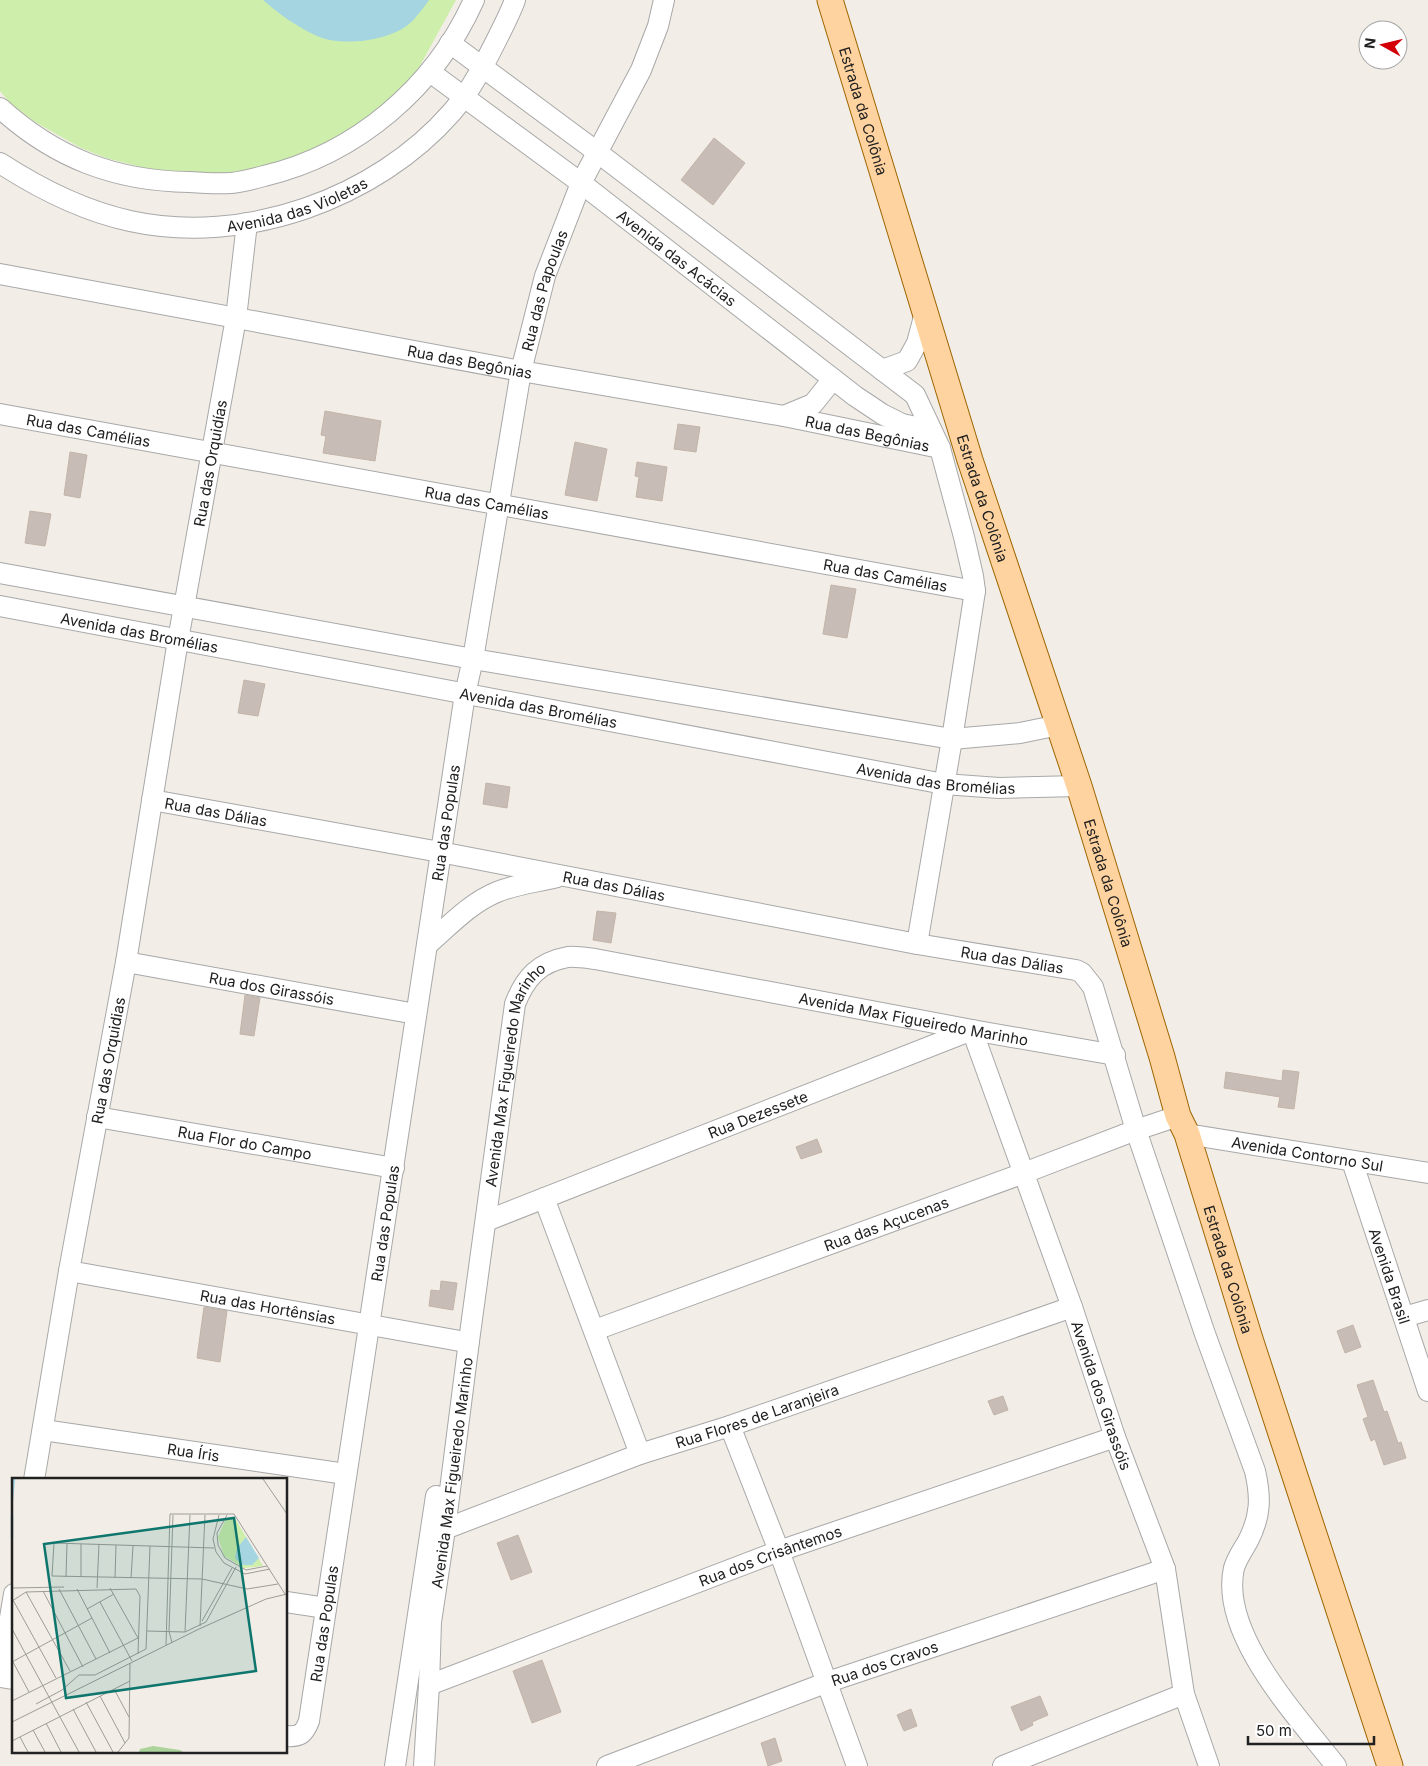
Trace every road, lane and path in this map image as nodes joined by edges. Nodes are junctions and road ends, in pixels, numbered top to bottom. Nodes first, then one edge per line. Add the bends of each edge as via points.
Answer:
1 (474, 0) edge
2 (515, 0) edge
3 (664, 0) edge
4 (830, 0) edge
5 (450, 43) junction
6 (483, 67) junction
7 (430, 72) junction
8 (464, 98) junction
9 (0, 108) edge
10 (597, 152) junction
11 (0, 163) edge
12 (581, 183) junction
13 (248, 223) junction
14 (0, 274) edge
15 (926, 313) junction
16 (236, 318) junction
17 (882, 370) junction
18 (521, 372) junction
19 (833, 379) junction
20 (0, 414) edge
21 (784, 416) junction
22 (936, 439) junction
23 (212, 453) junction
24 (499, 503) junction
25 (0, 572) edge
26 (975, 591) junction
27 (0, 606) edge
28 (184, 606) junction
29 (178, 640) junction
30 (473, 659) junction
31 (464, 694) junction
32 (1059, 725) junction
33 (952, 740) junction
34 (944, 784) junction
35 (1079, 786) junction
36 (152, 800) junction
37 (440, 852) junction
38 (564, 875) junction
39 (917, 944) junction
40 (427, 945) junction
41 (126, 962) junction
42 (416, 1014) junction
43 (972, 1030) junction
44 (1115, 1055) junction
45 (97, 1116) junction
46 (1182, 1125) junction
47 (1136, 1130) junction
48 (1352, 1161) junction
49 (394, 1168) junction
50 (1024, 1173) junction
51 (1428, 1173) edge
52 (544, 1198) junction
53 (486, 1221) junction
54 (69, 1271) junction
55 (1072, 1307) junction
56 (1428, 1310) edge
57 (1404, 1317) junction
58 (370, 1324) junction
59 (594, 1330) junction
60 (464, 1341) junction
61 (1428, 1391) edge
62 (730, 1426) junction
63 (43, 1430) junction
64 (1115, 1437) junction
65 (640, 1454) junction
66 (346, 1474) junction
67 (34, 1478) edge
68 (445, 1529) junction
69 (779, 1551) junction
70 (1165, 1569) junction
71 (288, 1602) edge
72 (12, 1606) edge
73 (326, 1608) junction
74 (0, 1677) edge
75 (828, 1682) junction
76 (429, 1685) junction
77 (1184, 1694) junction
78 (288, 1736) edge
79 (395, 1766) edge
80 (424, 1766) edge
81 (607, 1766) edge
82 (857, 1766) edge
83 (1004, 1766) edge
84 (1209, 1766) edge
85 (1336, 1766) edge
86 (1390, 1766) edge

1 - 5 street
2 - 6 street, Avenida das Violetas
3 - 10 street, Rua das Papoulas via 642,70
4 - 15 main road, Estrada da Colônia
5 - 6 street
5 - 7 street
6 - 8 street, Avenida das Violetas
6 - 10 street
7 - 8 street, Avenida das Acácias
7 - 9 street via 378,122 330,152 278,172 231,183 174,182 116,174 65,155
8 - 12 street, Avenida das Acácias
8 - 13 street, Avenida das Violetas via 428,136 377,175 320,203 290,214
10 - 12 street, Rua das Papoulas
10 - 17 street
11 - 13 street, Avenida das Violetas via 41,187 103,214 167,226
12 - 18 street, Rua das Papoulas via 545,276
12 - 19 street, Avenida das Acácias
13 - 16 street, Rua das Orquidías
14 - 16 street, Rua das Begônias
15 - 17 street via 917,343 907,361
15 - 32 main road, Estrada da Colônia via 970,460
16 - 18 street, Rua das Begônias
16 - 23 street, Rua das Orquidías
17 - 22 street via 915,396
18 - 21 street, Rua das Begônias
18 - 24 street, Rua das Papoulas
19 - 21 street via 813,404
19 - 22 street, Avenida das Acácias via 882,414
20 - 23 street, Rua das Camélias
21 - 22 street, Rua das Begônias
22 - 26 street via 964,537
23 - 24 street, Rua das Camélias
23 - 28 street, Rua das Orquidías
24 - 26 street, Rua das Camélias
24 - 30 street, Rua das Papoulas
25 - 28 street
26 - 33 street
27 - 29 street, Avenida das Bromélias
28 - 29 street, Rua das Orquidías
28 - 30 street
29 - 31 street, Avenida das Bromélias
29 - 36 street, Rua das Orquidias
30 - 31 street, Rua das Populas
30 - 33 street
31 - 34 street, Avenida das Bromélias
31 - 37 street, Rua das Populas
32 - 33 street
32 - 35 main road, Estrada da Colônia
33 - 34 street
34 - 35 street, Avenida das Bromélias via 999,788
34 - 39 street
35 - 46 main road, Estrada da Colônia
36 - 37 street, Rua das Dálias
36 - 41 street, Rua das Orquidias
37 - 38 street, Rua das Dálias
37 - 40 street, Rua das Populas
38 - 39 street, Rua das Dálias
38 - 40 street via 498,892 477,903
39 - 44 street, Rua das Dálias via 1082,973 1093,987
40 - 42 street, Rua das Populas
41 - 42 street, Rua dos Girassóis
41 - 45 street, Rua das Orquidias
42 - 49 street, Rua das Populas
43 - 44 street, Avenida Max Figueiredo Marinho
43 - 50 street, Avenida dos Girassóis
43 - 52 street, Rua Dezessete
43 - 53 street, Avenida Max Figueiredo Marinho via 596,959 570,957 551,962 536,970 522,986 514,1004
44 - 47 street
45 - 49 street, Rua Flor do Campo
45 - 54 street, Rua das Orquidias
46 - 47 street, Rua das Açucenas
46 - 48 street, Avenida Contorno Sul
46 - 86 main road, Estrada da Colônia
47 - 50 street, Rua das Açucenas
47 - 85 street via 1260,1491 1256,1522 1240,1552 1232,1580 1237,1615 1264,1672
48 - 51 street, Avenida Contorno Sul
48 - 57 street, Avenida Brasil
49 - 58 street, Rua das Populas
50 - 55 street, Avenida dos Girassóis
50 - 59 street, Rua das Açucenas
52 - 53 street, Rua Dezessete
52 - 59 street
53 - 60 street, Avenida Max Figueiredo Marinho
54 - 58 street, Rua das Hortênsias
54 - 63 street, Rua das Orquidias
55 - 62 street, Rua Flores de Laranjeira
55 - 64 street, Avenida dos Girassóis
56 - 57 street
57 - 61 street, Avenida Brasil
58 - 60 street, Rua das Hortênsias
58 - 66 street, Rua das Populas
59 - 65 street
60 - 68 street, Avenida Max Figueiredo Marinho
60 - 79 street
62 - 65 street, Rua Flores de Laranjeira
62 - 69 street
63 - 66 street, Rua Íris
63 - 67 street, Rua das Orquidias
64 - 69 street, Rua dos Crisântemos
64 - 70 street, Avenida dos Girassóis
65 - 68 street, Rua Flores de Laranjeira
66 - 73 street, Rua das Populas
68 - 76 street, Avenida Max Figueiredo Marinho via 431,1622
69 - 75 street
69 - 76 street, Rua dos Crisântemos
70 - 75 street, Rua dos Cravos
70 - 77 street, Avenida dos Girassóis
71 - 73 street
72 - 74 street
73 - 78 street, Rua das Populas via 306,1730 302,1735
75 - 81 street, Rua dos Cravos
75 - 82 street
76 - 80 street, Avenida Max Figueiredo Marinho
77 - 83 street
77 - 84 street, Avenida dos Girassóis

